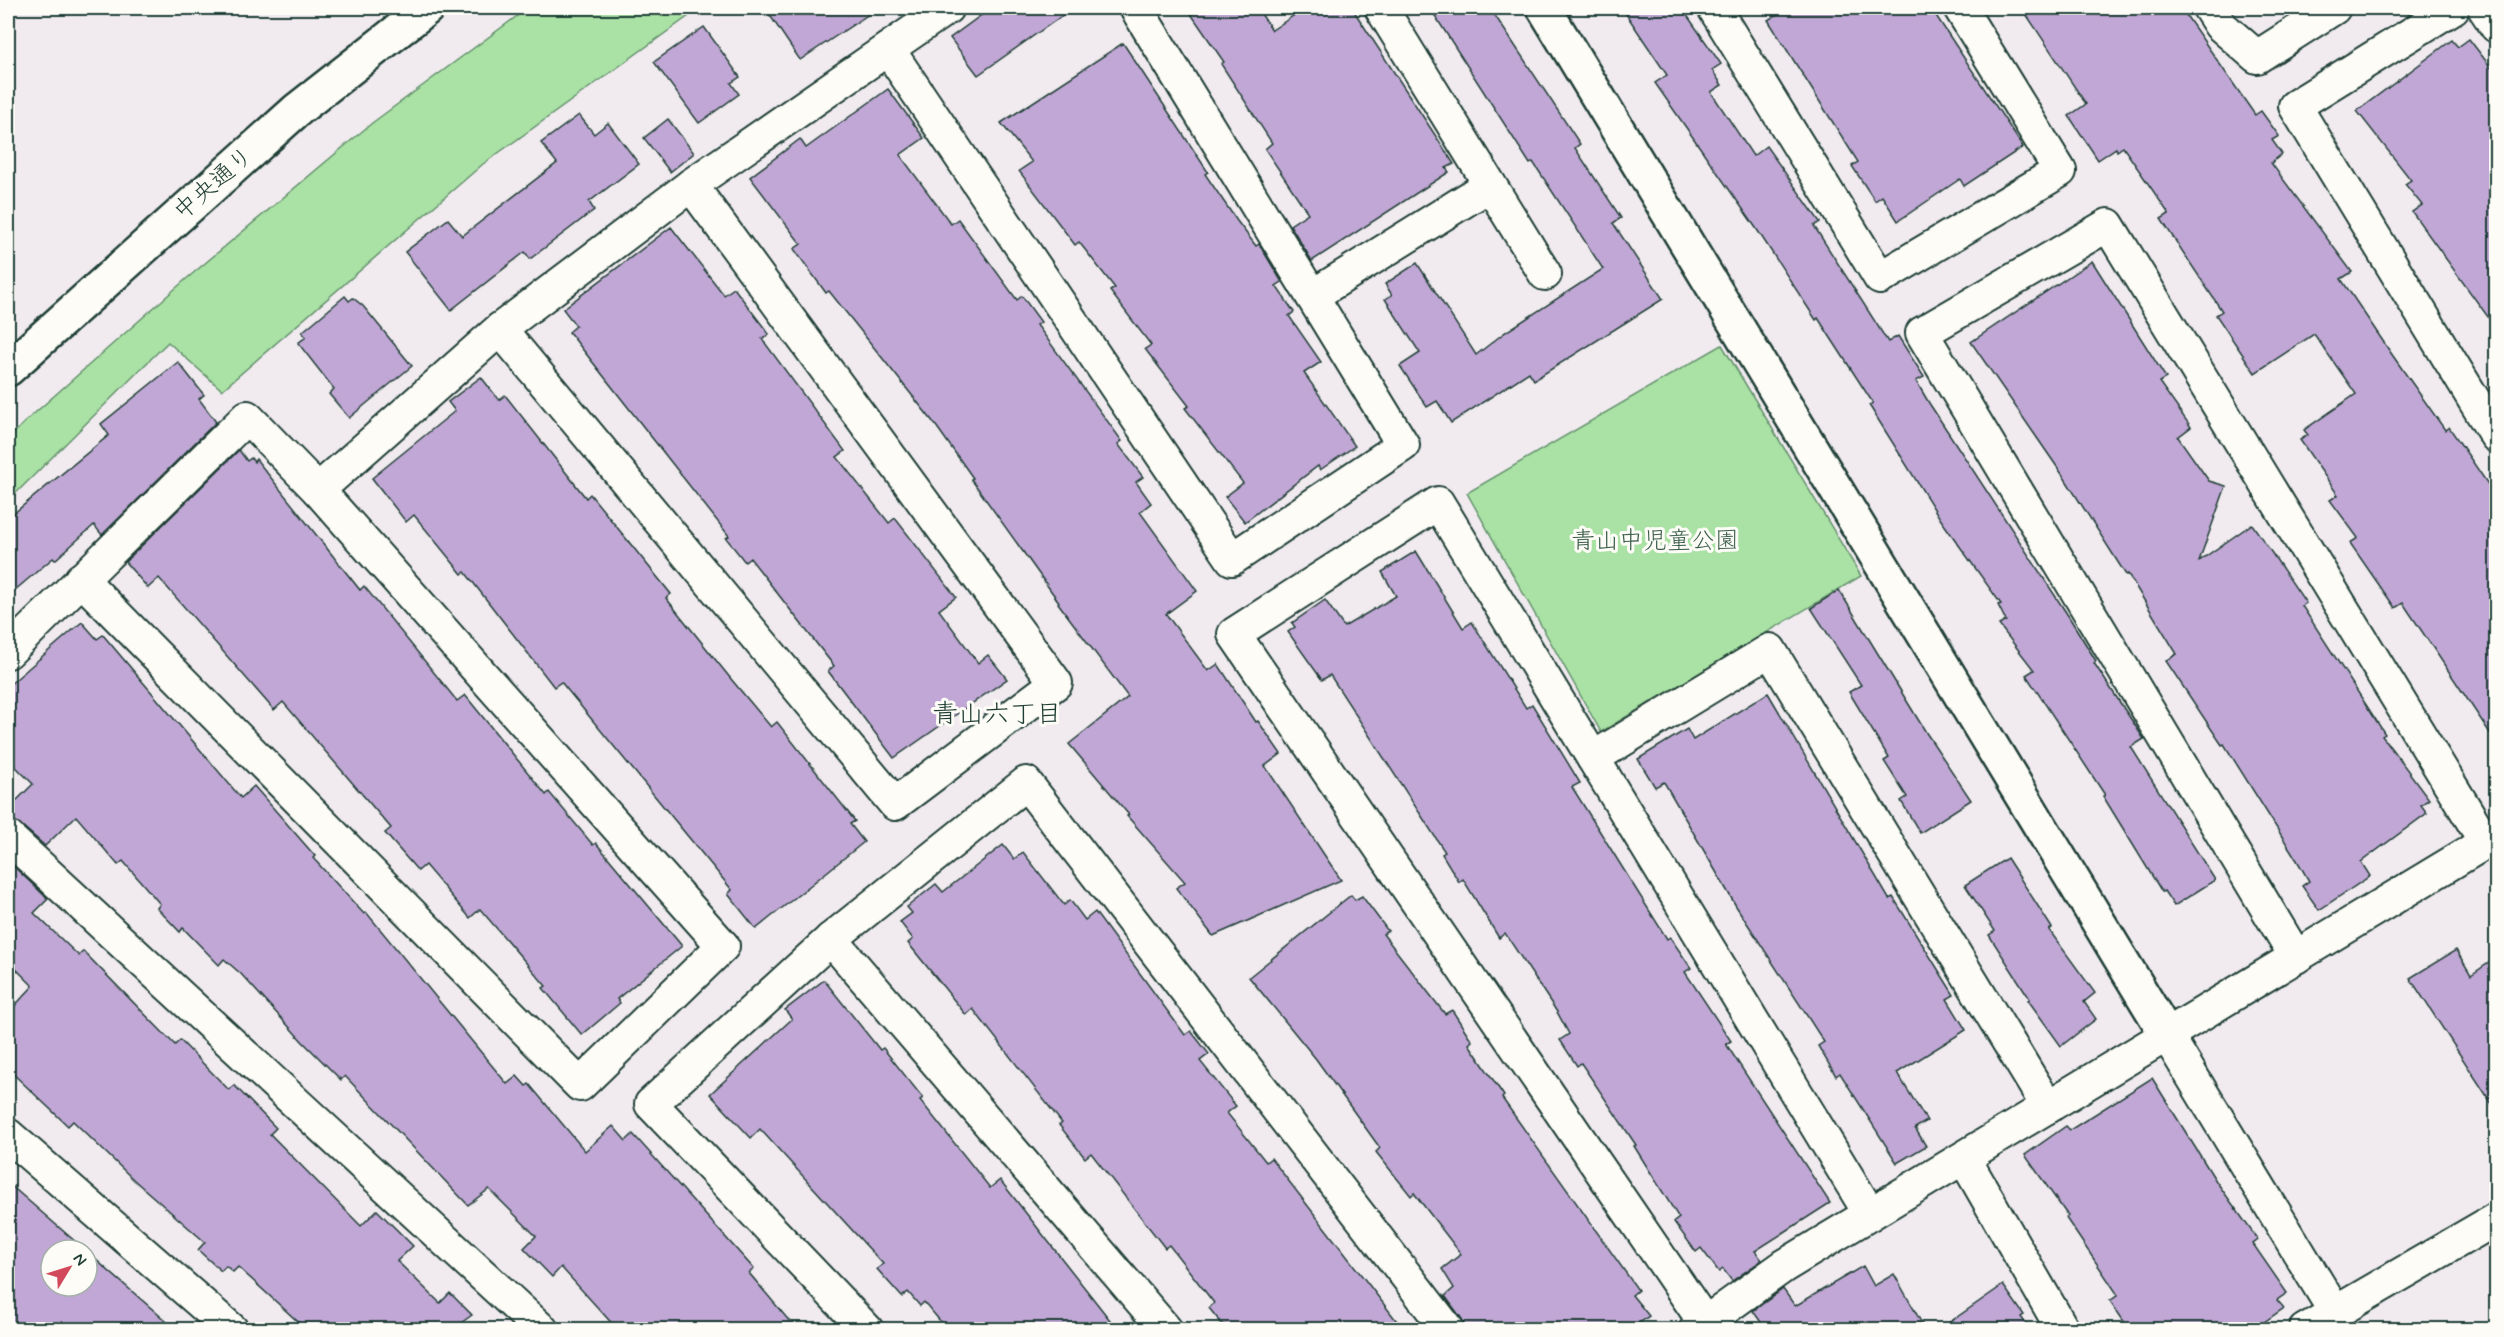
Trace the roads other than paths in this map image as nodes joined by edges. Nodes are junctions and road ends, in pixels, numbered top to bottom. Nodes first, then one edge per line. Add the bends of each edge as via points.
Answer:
1 (947, 8) edge
2 (1136, 8) edge
3 (1381, 8) edge
4 (1544, 8) edge
5 (1714, 8) edge
6 (1960, 8) edge
7 (2209, 8) edge
8 (2334, 8) edge
9 (2453, 8) edge
10 (2484, 8) edge
11 (409, 13) edge
12 (2496, 26) edge
13 (888, 49) junction
14 (691, 185) junction
15 (1490, 185) junction
16 (1545, 274) dead end
17 (1312, 296) junction
18 (500, 329) junction
19 (8, 369) edge
20 (2496, 436) edge
21 (318, 490) junction
22 (81, 579) junction
23 (8, 652) edge
24 (1593, 758) junction
25 (8, 837) edge
26 (2491, 840) edge
27 (831, 939) junction
28 (2296, 957) junction
29 (2168, 1035) junction
30 (2048, 1107) junction
31 (8, 1135) edge
32 (1964, 1158) junction
33 (1870, 1214) junction
34 (2496, 1219) edge
35 (2335, 1312) junction
36 (1700, 1326) edge
37 (232, 1329) edge
38 (542, 1329) edge
39 (867, 1329) edge
40 (1166, 1329) edge
41 (1448, 1329) edge
42 (2063, 1329) edge
43 (2305, 1329) edge

1 - 13 street
2 - 17 street
3 - 15 street
4 - 29 street
5 - 6 street via 1880,278 2060,171
7 - 8 street via 2220,25 2257,57
9 - 20 street via 2295,106
10 - 12 street
11 - 19 street, 中央通り
13 - 14 street
13 - 17 street via 1232,559 1403,445
14 - 18 street
14 - 18 street via 1056,683 895,804
15 - 16 street
15 - 17 street
18 - 21 street
21 - 22 street via 247,417
21 - 22 street via 723,946 580,1085
22 - 23 street
24 - 30 street via 1770,650
24 - 33 street
24 - 36 street via 1438,503 1234,634
25 - 38 street
26 - 28 street
26 - 28 street via 2108,225 1922,333
27 - 39 street via 651,1104
27 - 40 street
27 - 41 street via 1026,783
28 - 29 street
29 - 30 street
29 - 35 street
30 - 32 street
31 - 37 street
32 - 33 street
32 - 42 street
33 - 36 street via 1784,1266
34 - 35 street
35 - 43 street

